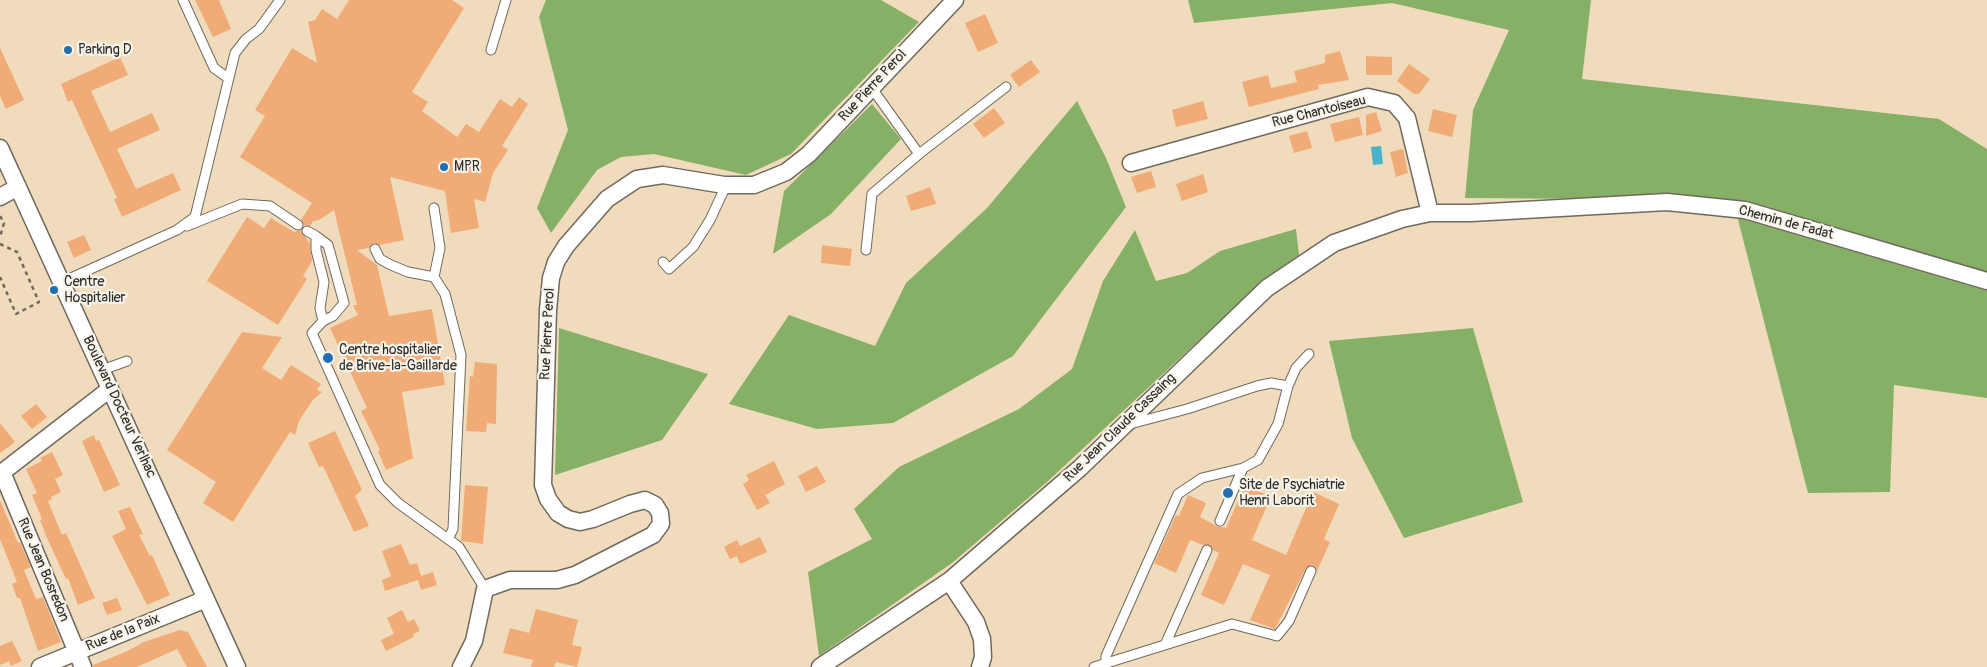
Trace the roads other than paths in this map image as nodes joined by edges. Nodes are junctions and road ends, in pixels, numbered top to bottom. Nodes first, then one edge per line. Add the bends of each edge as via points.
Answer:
1 (183, 0) edge
2 (280, 0) edge
3 (506, 0) edge
4 (955, 0) edge
5 (491, 50) dead end
6 (228, 78) junction
7 (871, 87) junction
8 (1006, 87) dead end
9 (0, 148) edge
10 (919, 154) junction
11 (1131, 163) dead end
12 (724, 185) junction
13 (18, 186) junction
14 (0, 196) edge
15 (434, 208) dead end
16 (1430, 213) junction
17 (298, 225) dead end
18 (177, 230) junction
19 (307, 231) dead end
20 (316, 236) junction
21 (375, 249) dead end
22 (866, 250) dead end
23 (663, 262) dead end
24 (434, 277) junction
25 (62, 282) junction
26 (1987, 282) edge
27 (324, 321) junction
28 (1309, 354) dead end
29 (127, 361) dead end
30 (102, 370) junction
31 (1288, 386) junction
32 (110, 388) junction
33 (1124, 425) junction
34 (1242, 468) junction
35 (1, 473) edge
36 (1220, 521) dead end
37 (448, 539) junction
38 (1207, 550) dead end
39 (1311, 571) dead end
40 (949, 581) junction
41 (485, 589) junction
42 (206, 599) junction
43 (1165, 644) junction
44 (80, 659) edge
45 (1106, 664) junction
46 (40, 667) edge
47 (237, 667) edge
48 (461, 667) edge
49 (820, 667) edge
50 (980, 667) edge
51 (1094, 667) edge

1 - 6 lane via 214,68
2 - 6 lane via 259,29 235,53
3 - 5 lane
4 - 7 street, Rue Pierre Perol
6 - 18 lane via 195,216
7 - 10 lane
7 - 12 street, Rue Pierre Perol via 809,154 786,172 754,185
8 - 10 lane
9 - 13 street, Boulevard Docteur Verlhac
10 - 22 lane via 872,194
11 - 16 street, Rue Chantoiseau via 1368,97 1394,103 1407,118
12 - 23 lane via 724,192 710,220 692,247 669,269
12 - 41 street, Rue Pierre Perol via 663,175 637,179 608,199 571,240 556,262 551,278 542,485 548,499 558,513 580,522 645,500 656,504 661,524 653,535 575,575 557,580 510,580
13 - 14 street
13 - 25 street, Boulevard Docteur Verlhac
15 - 24 lane via 440,248
16 - 26 street, Chemin de Fadat via 1668,202 1745,210
16 - 33 street, Rue Jean Claude Cassaing via 1402,219 1334,243 1267,288
17 - 18 lane via 270,206 242,204
18 - 25 lane
19 - 20 lane
20 - 27 lane via 324,282 320,308
20 - 27 lane via 328,245 344,303
21 - 24 lane via 380,260 408,272
24 - 37 lane via 445,294 461,355 453,529
25 - 30 street, Boulevard Docteur Verlhac
27 - 37 lane via 312,333 380,485
28 - 31 lane via 1296,368
29 - 30 lane
30 - 32 street, Boulevard Docteur Verlhac
31 - 33 lane via 1271,383 1257,386
31 - 34 lane via 1271,439 1258,460
32 - 35 street
32 - 42 street, Boulevard Docteur Verlhac
33 - 40 street, Rue Jean Claude Cassaing via 1080,468
34 - 36 lane
34 - 45 lane via 1202,478 1178,494 1106,656
35 - 44 street, Rue Jean Bosredon
37 - 41 lane via 459,547
38 - 43 lane
39 - 43 lane via 1289,621 1277,636 1232,624
40 - 49 street, Rue Jean Claude Cassaing
40 - 50 street via 976,622 982,640
41 - 48 street via 474,641
42 - 44 street, Rue de la Paix
42 - 47 street, Boulevard Docteur Verlhac
43 - 45 lane
44 - 46 street, Rue de la Paix
45 - 51 lane

